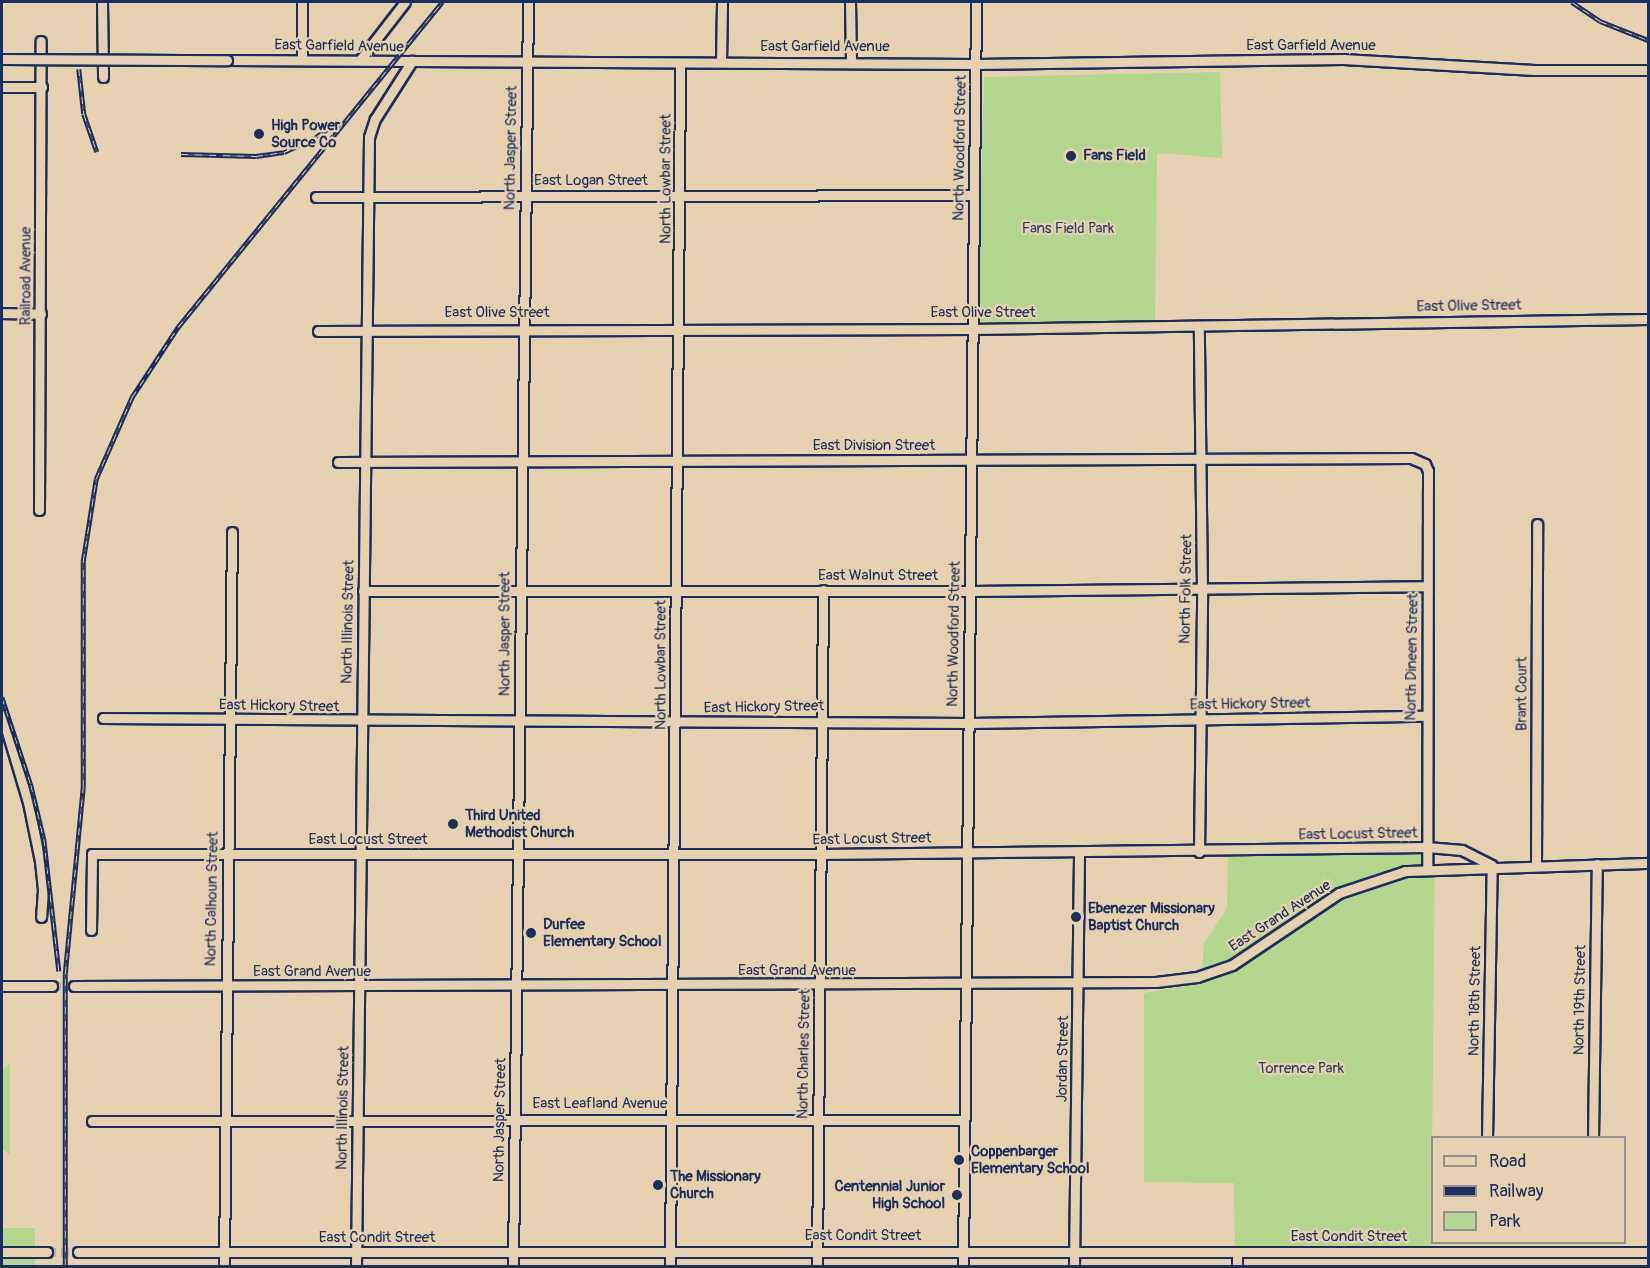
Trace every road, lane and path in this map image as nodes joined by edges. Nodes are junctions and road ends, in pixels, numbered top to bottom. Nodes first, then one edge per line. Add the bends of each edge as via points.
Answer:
1 (102, 2) edge
2 (302, 2) edge
3 (405, 2) edge
4 (528, 2) edge
5 (722, 2) edge
6 (850, 2) edge
7 (976, 2) edge
8 (41, 41) dead end
9 (2, 59) edge
10 (302, 60) junction
11 (360, 60) junction
12 (412, 61) junction
13 (527, 62) junction
14 (721, 62) junction
15 (851, 62) junction
16 (680, 63) junction
17 (976, 64) junction
18 (1648, 70) edge
19 (103, 76) dead end
20 (2, 87) edge
21 (42, 87) junction
22 (973, 195) junction
23 (525, 196) junction
24 (316, 197) dead end
25 (681, 197) junction
26 (368, 198) junction
27 (2, 313) edge
28 (41, 314) junction
29 (1648, 319) edge
30 (1199, 327) junction
31 (524, 328) junction
32 (680, 328) junction
33 (367, 329) junction
34 (972, 329) junction
35 (318, 331) dead end
36 (1411, 458) joint
37 (1201, 460) junction
38 (678, 461) junction
39 (971, 461) junction
40 (338, 462) dead end
41 (365, 462) junction
42 (521, 462) junction
43 (39, 510) dead end
44 (1537, 524) dead end
45 (232, 532) dead end
46 (1428, 586) junction
47 (822, 590) junction
48 (1202, 590) junction
49 (363, 591) junction
50 (676, 591) junction
51 (970, 591) junction
52 (521, 592) junction
53 (2, 716) edge
54 (1426, 717) junction
55 (103, 718) dead end
56 (520, 720) junction
57 (1199, 720) junction
58 (230, 721) junction
59 (362, 721) junction
60 (822, 721) junction
61 (676, 722) junction
62 (969, 723) junction
63 (2, 755) edge
64 (14, 755) junction
65 (1427, 847) junction
66 (1079, 852) junction
67 (1199, 852) junction
68 (968, 853) junction
69 (821, 854) junction
70 (360, 855) junction
71 (516, 855) junction
72 (675, 855) junction
73 (228, 856) junction
74 (1648, 863) edge
75 (1597, 864) junction
76 (1492, 865) junction
77 (1536, 865) junction
78 (1427, 868) junction
79 (40, 917) dead end
80 (91, 930) dead end
81 (1079, 984) junction
82 (516, 985) junction
83 (2, 986) edge
84 (52, 986) tunnel mouth
85 (74, 986) tunnel mouth
86 (225, 986) junction
87 (672, 986) junction
88 (820, 986) junction
89 (965, 986) junction
90 (359, 987) junction
91 (224, 1119) junction
92 (516, 1119) junction
93 (671, 1119) junction
94 (358, 1120) junction
95 (964, 1120) junction
96 (92, 1121) dead end
97 (819, 1121) junction
98 (1487, 1136) edge
99 (1593, 1136) edge
100 (1486, 1247) edge
101 (1592, 1247) edge
102 (817, 1251) junction
103 (964, 1251) junction
104 (1074, 1251) junction
105 (2, 1252) edge
106 (47, 1252) tunnel mouth
107 (78, 1252) tunnel mouth
108 (224, 1252) junction
109 (1237, 1252) junction
110 (1648, 1252) edge
111 (356, 1253) junction
112 (513, 1253) junction
113 (670, 1253) junction
114 (224, 1266) edge
115 (356, 1266) edge
116 (513, 1266) edge
117 (670, 1266) edge
118 (817, 1266) edge
119 (963, 1266) edge
120 (1074, 1266) edge
121 (1237, 1266) edge

1 - 19 street
2 - 10 street
3 - 11 street
4 - 13 street, North Jasper Street
5 - 14 street
6 - 15 street
7 - 17 street, North Woodford Street
8 - 21 street, Railroad Avenue
9 - 10 street, East Garfield Avenue, bridge
10 - 11 street, East Garfield Avenue
11 - 12 street, East Garfield Avenue
12 - 13 street, East Garfield Avenue
12 - 26 street, North Illinois Street via 375,119 369,136
13 - 16 street, East Garfield Avenue
13 - 23 street, North Jasper Street
14 - 15 street, East Garfield Avenue
14 - 16 street, East Garfield Avenue
15 - 17 street, East Garfield Avenue
16 - 25 street, North Lowbar Street
17 - 18 street, East Garfield Avenue via 1343,59 1525,70
17 - 22 street, North Woodford Street
20 - 21 street
21 - 28 street, Railroad Avenue
22 - 25 street, East Logan Street
22 - 34 street, North Woodford Street
23 - 25 street, East Logan Street
23 - 26 street, East Logan Street
23 - 31 street, North Jasper Street
24 - 26 street, East Logan Street
25 - 32 street, North Lowbar Street
26 - 33 street, North Illinois Street
27 - 28 street
28 - 43 street, Railroad Avenue
29 - 30 street, East Olive Street
30 - 34 street, East Olive Street
30 - 37 street, North Folk Street
31 - 32 street, East Olive Street
31 - 33 street, East Olive Street
31 - 42 street, North Jasper Street
32 - 34 street, East Olive Street
32 - 38 street, North Lowbar Street
33 - 35 street, East Olive Street
33 - 41 street, North Illinois Street
34 - 39 street, North Woodford Street
36 - 37 street, East Division Street
36 - 46 street, North Dineen Street via 1425,464 1428,471
37 - 39 street, East Division Street
37 - 48 street, North Folk Street
38 - 39 street, East Division Street
38 - 42 street, East Division Street
38 - 50 street, North Lowbar Street
39 - 51 street, North Woodford Street
40 - 41 street, East Division Street
41 - 42 street, East Division Street
41 - 49 street, North Illinois Street
42 - 52 street, North Jasper Street
44 - 77 street, Brant Court
45 - 58 street, North Calhoun Street
46 - 48 street, East Walnut Street
46 - 54 street, North Dineen Street
47 - 50 street, East Walnut Street
47 - 51 street, East Walnut Street
47 - 60 street, North Charles Street
48 - 51 street, East Walnut Street
48 - 57 street, North Folk Street
49 - 52 street, East Walnut Street
49 - 59 street, North Illinois Street
50 - 52 street, East Walnut Street
50 - 61 street, North Lowbar Street
51 - 62 street, North Woodford Street
52 - 56 street, North Jasper Street
53 - 64 street
54 - 57 street, East Hickory Street
54 - 65 street, North Dineen Street
55 - 58 street, East Hickory Street
56 - 59 street, East Hickory Street
56 - 61 street, East Hickory Street
56 - 71 street, North Jasper Street
57 - 62 street, East Hickory Street
57 - 67 street, North Folk Street
58 - 59 street, East Hickory Street
58 - 73 street, North Calhoun Street
59 - 70 street, North Illinois Street
60 - 61 street, East Hickory Street
60 - 62 street, East Hickory Street
60 - 69 street, North Charles Street
61 - 72 street, North Lowbar Street
62 - 68 street, North Woodford Street
63 - 64 street
64 - 79 street via 40,861
65 - 67 street, East Locust Street
65 - 76 street, East Locust Street via 1462,850
65 - 78 street, North Dineen Street
66 - 67 street, East Locust Street
66 - 68 street, East Locust Street
66 - 81 street, Jordan Street
68 - 69 street, East Locust Street
68 - 89 street, North Woodford Street
69 - 72 street, East Locust Street
69 - 88 street, North Charles Street
70 - 71 street, East Locust Street
70 - 73 street, East Locust Street
70 - 90 street, North Illinois Street
71 - 72 street, East Locust Street
71 - 82 street, North Jasper Street
72 - 87 street, North Lowbar Street
73 - 80 street, East Locust Street via 92,854
73 - 86 street, North Calhoun Street
74 - 75 street, East Locust Street
75 - 77 street, East Locust Street
75 - 99 street, North 19th Street
76 - 77 street, East Locust Street
76 - 78 street, East Grand Avenue
76 - 98 street, North 18th Street
78 - 81 street, East Grand Avenue via 1372,879 1339,893 1254,952 1197,977
81 - 89 street, East Grand Avenue
81 - 104 street, Jordan Street
82 - 87 street, East Grand Avenue
82 - 90 street, East Grand Avenue
82 - 92 street, North Jasper Street
83 - 84 street
85 - 86 street, East Grand Avenue
86 - 90 street, East Grand Avenue
86 - 91 street, North Calhoun Street
87 - 88 street, East Grand Avenue
87 - 93 street, North Lowbar Street
88 - 89 street, East Grand Avenue
88 - 97 street, North Charles Street
89 - 95 street, North Woodford Street
90 - 94 street, North Illinois Street
91 - 94 street, East Leafland Avenue
91 - 96 street, East Leafland Avenue
91 - 108 street, North Calhoun Street
92 - 93 street, East Leafland Avenue
92 - 94 street, East Leafland Avenue
92 - 112 street, North Jasper Street
93 - 97 street, East Leafland Avenue
93 - 113 street, North Lowbar Street
94 - 111 street, North Illinois Street
95 - 97 street, East Leafland Avenue
95 - 103 street, North Woodford Street
97 - 102 street, North Charles Street
100 - 101 street, East Condit Street
100 - 109 street, East Condit Street
101 - 110 street, East Condit Street
102 - 103 street, East Condit Street
102 - 113 street, East Condit Street
102 - 118 street, North Charles Street
103 - 104 street, East Condit Street
103 - 119 street, North Woodford Street
104 - 109 street, East Condit Street
104 - 120 street, Jordan Street
105 - 106 street
107 - 108 street, East Condit Street
108 - 111 street, East Condit Street
108 - 114 street, North Calhoun Street
109 - 121 street
111 - 112 street, East Condit Street
111 - 115 street, North Illinois Street
112 - 113 street, East Condit Street
112 - 116 street, North Jasper Street
113 - 117 street, North Lowbar Street

